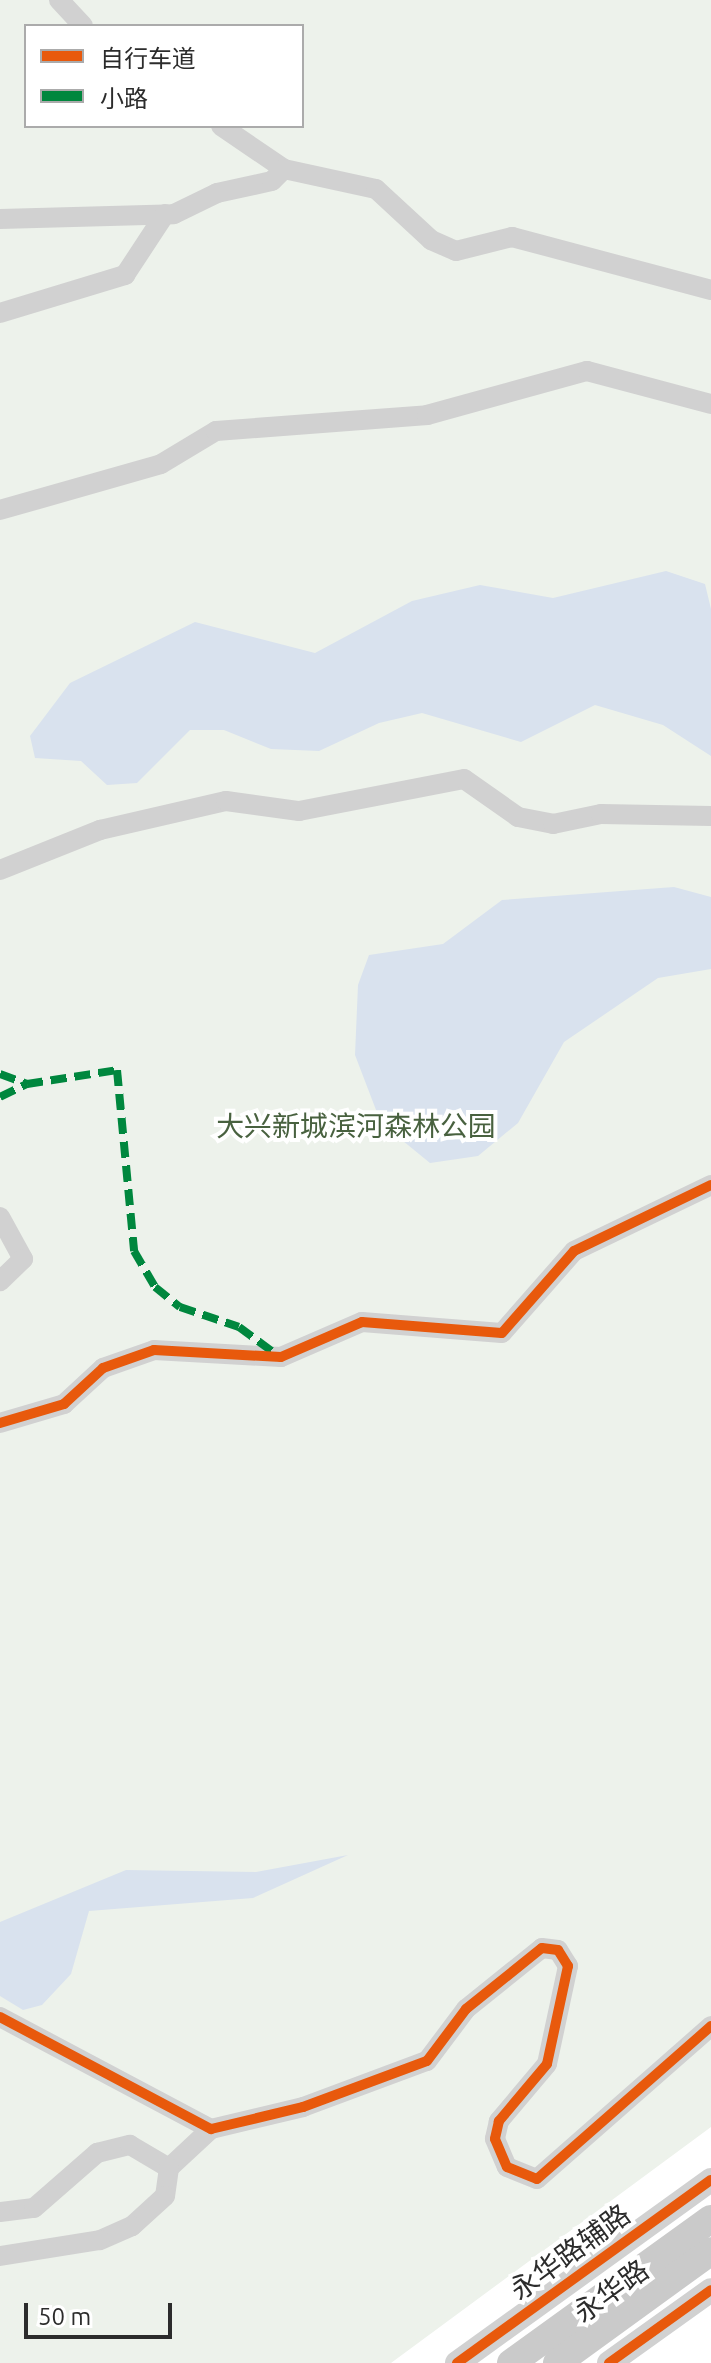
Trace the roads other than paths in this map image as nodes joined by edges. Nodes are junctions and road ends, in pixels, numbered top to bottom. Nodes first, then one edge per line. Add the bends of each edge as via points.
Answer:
1 (59, 0) edge
2 (81, 24) edge
3 (224, 128) edge
4 (284, 169) junction
5 (165, 214) junction
6 (0, 219) edge
7 (711, 290) edge
8 (0, 313) edge
9 (711, 404) edge
10 (0, 510) edge
11 (711, 816) edge
12 (0, 870) edge
13 (711, 1185) edge
14 (0, 1217) edge
15 (0, 1281) edge
16 (0, 1423) edge
17 (0, 2017) edge
18 (711, 2026) edge
19 (211, 2129) junction
20 (169, 2168) junction
21 (711, 2180) edge
22 (0, 2212) edge
23 (711, 2219) edge
24 (711, 2251) edge
25 (0, 2256) edge
26 (711, 2290) edge
27 (457, 2363) edge
28 (511, 2363) edge
29 (557, 2363) edge
30 (609, 2363) edge

1 - 2 street
3 - 4 street
4 - 5 street via 272,181
4 - 7 street via 376,189 431,240 456,251 512,237
5 - 6 street
5 - 8 street via 125,275
9 - 10 street via 587,371 427,415 216,431 161,464
11 - 12 street via 601,814 553,824 518,817 464,779 299,811 226,801 100,830
13 - 16 street via 574,1251 502,1333 362,1322 281,1357 154,1350 103,1368 64,1404
14 - 15 street via 23,1259
17 - 19 street
18 - 19 street via 537,2179 507,2167 495,2139 499,2121 547,2064 568,1966 558,1950 542,1948 466,2009 427,2061 303,2107
19 - 20 street
20 - 22 street via 130,2145 97,2153 34,2208
20 - 25 street via 165,2196 132,2226 100,2240
21 - 27 street, 永华路辅路
23 - 28 main road, 永华路
24 - 29 main road, 永华路
26 - 30 street

